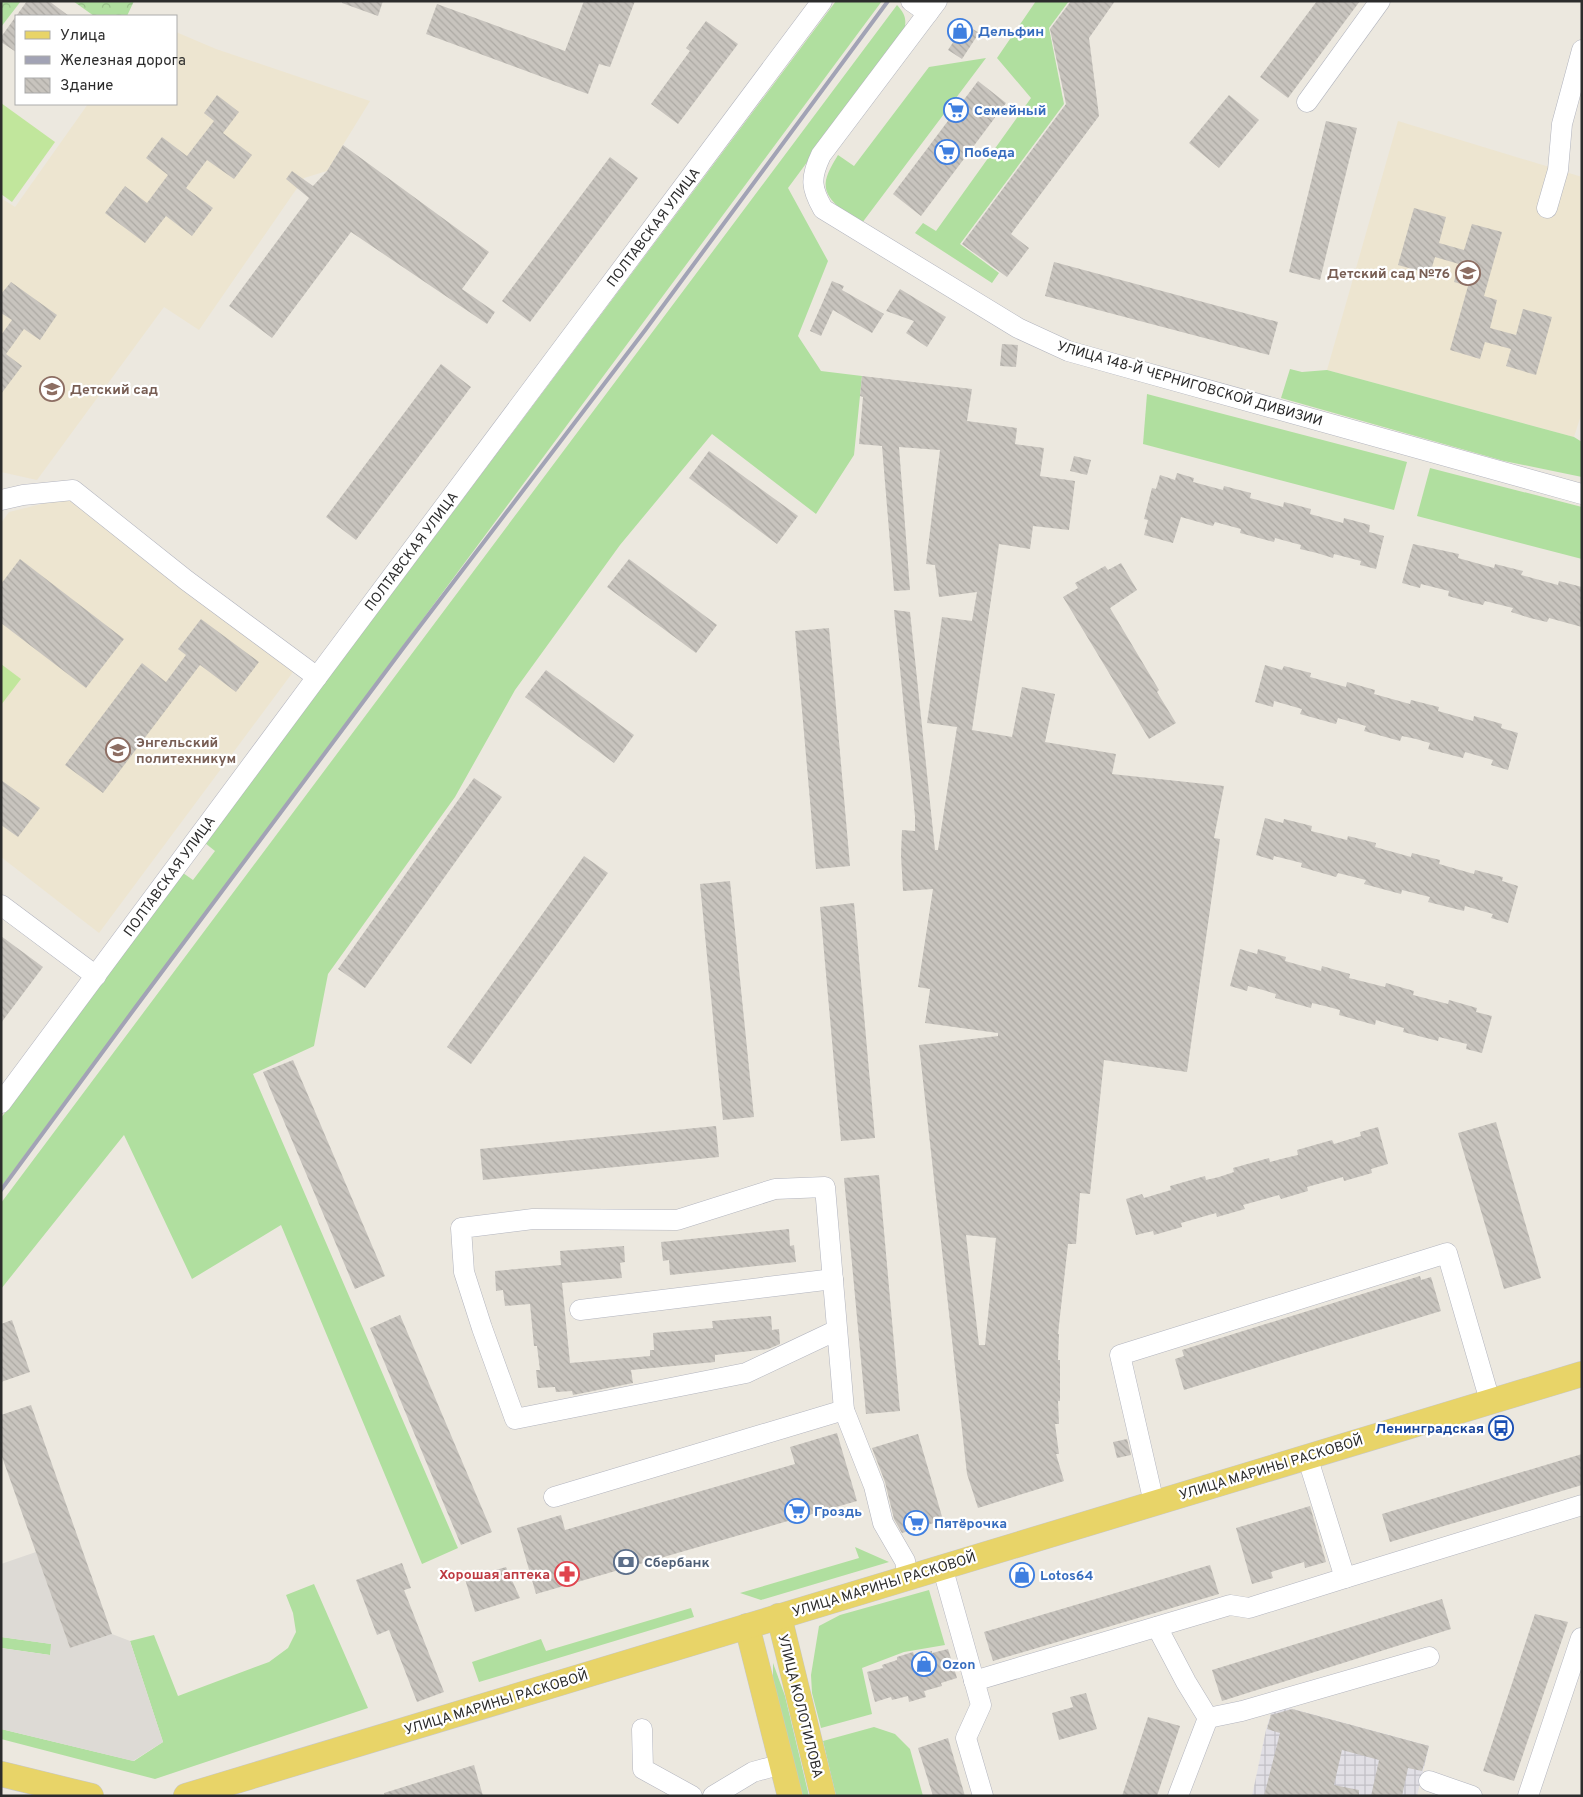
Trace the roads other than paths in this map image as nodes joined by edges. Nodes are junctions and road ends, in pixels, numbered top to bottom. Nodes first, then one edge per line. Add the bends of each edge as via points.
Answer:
1 (822, 1) edge
2 (911, 1) edge
3 (1380, 1) edge
4 (932, 7) edge
5 (1582, 50) edge
6 (1307, 102) dead end
7 (1547, 208) dead end
8 (1582, 494) edge
9 (1, 500) edge
10 (317, 677) junction
11 (1, 905) edge
12 (96, 976) junction
13 (1, 1103) edge
14 (833, 1279) junction
15 (580, 1310) dead end
16 (837, 1330) junction
17 (1582, 1374) edge
18 (1490, 1401) junction
19 (844, 1410) junction
20 (1307, 1456) junction
21 (554, 1497) dead end
22 (1154, 1503) junction
23 (1582, 1505) edge
24 (942, 1566) junction
25 (908, 1577) junction
26 (1345, 1578) junction
27 (779, 1616) junction
28 (747, 1626) junction
29 (1157, 1627) junction
30 (1582, 1638) edge
31 (1429, 1657) dead end
32 (974, 1681) junction
33 (1208, 1718) junction
34 (642, 1728) dead end
35 (782, 1764) junction
36 (1, 1774) edge
37 (1429, 1781) dead end
38 (91, 1796) edge
39 (186, 1796) edge
40 (692, 1796) edge
41 (714, 1796) edge
42 (790, 1796) edge
43 (823, 1796) edge
44 (983, 1796) edge
45 (1178, 1796) edge
46 (1472, 1796) edge
47 (1528, 1796) edge

1 - 10 street, ПОЛТАВСКАЯ УЛИЦА
2 - 4 street
3 - 6 street
4 - 8 street, УЛИЦА 148-Й ЧЕРНИГОВСКОЙ ДИВИЗИИ via 821,155 814,170 814,183 815,195 823,209 1018,328 1068,351
5 - 7 street via 1562,124 1558,170
9 - 10 street via 73,490 194,586
10 - 12 street, ПОЛТАВСКАЯ УЛИЦА
11 - 12 street
12 - 13 street, ПОЛТАВСКАЯ УЛИЦА
14 - 15 street
14 - 16 street
14 - 16 street via 825,1187 775,1188 677,1220 533,1219 461,1228 464,1272 515,1418 746,1373
16 - 19 street
17 - 18 main road, УЛИЦА МАРИНЫ РАСКОВОЙ
18 - 20 main road, УЛИЦА МАРИНЫ РАСКОВОЙ
18 - 22 street via 1447,1253 1120,1354
19 - 21 street
19 - 25 street via 874,1486 883,1523 905,1561
20 - 22 main road, УЛИЦА МАРИНЫ РАСКОВОЙ
20 - 26 street
22 - 24 main road, УЛИЦА МАРИНЫ РАСКОВОЙ
23 - 26 street
24 - 25 main road, УЛИЦА МАРИНЫ РАСКОВОЙ
24 - 32 street
25 - 27 main road, УЛИЦА МАРИНЫ РАСКОВОЙ
26 - 29 street via 1249,1608 1230,1606
27 - 28 main road, УЛИЦА МАРИНЫ РАСКОВОЙ
27 - 43 main road, УЛИЦА КОЛОТИЛОВА
28 - 35 main road
28 - 39 main road, УЛИЦА МАРИНЫ РАСКОВОЙ
29 - 32 street
29 - 33 street
30 - 47 street
31 - 33 street
32 - 44 street via 981,1705 966,1738
33 - 45 street
34 - 40 street via 643,1768
35 - 41 street via 753,1772
35 - 42 main road
36 - 38 main road
37 - 46 street

